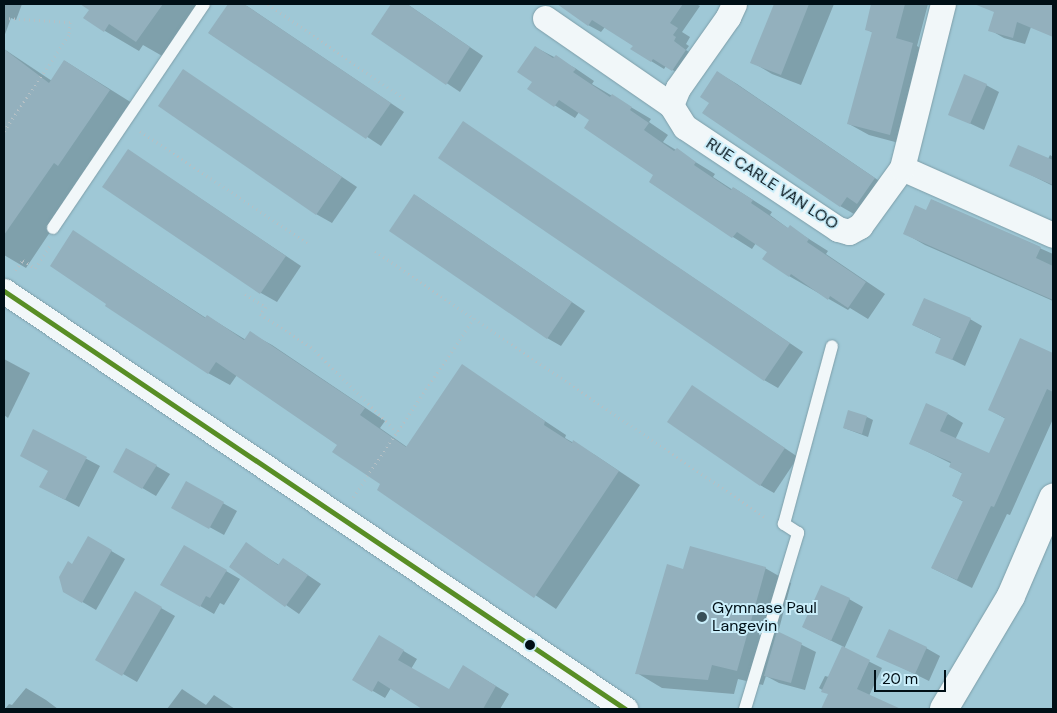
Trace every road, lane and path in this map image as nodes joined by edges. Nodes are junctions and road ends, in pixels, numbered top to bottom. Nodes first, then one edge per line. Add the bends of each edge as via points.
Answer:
1 (204, 4) edge
2 (268, 4) edge
3 (734, 4) edge
4 (943, 4) edge
5 (4, 18) edge
6 (545, 18) dead end
7 (406, 100) dead end
8 (671, 106) junction
9 (125, 122) junction
10 (4, 132) edge
11 (902, 168) junction
12 (53, 228) dead end
13 (1053, 235) edge
14 (307, 243) dead end
15 (375, 251) dead end
16 (4, 291) edge
17 (245, 294) dead end
18 (474, 318) junction
19 (832, 346) dead end
20 (397, 432) junction
21 (1053, 498) edge
22 (331, 510) junction
23 (784, 524) junction
24 (625, 709) edge
25 (745, 709) edge
26 (944, 709) edge

1 - 9 lane
2 - 7 path
3 - 8 street via 678,88
4 - 11 street
5 - 10 path via 70,22 69,35
6 - 8 street
8 - 11 street, RUE CARLE VAN LOO via 685,127 838,229 849,232 860,226
9 - 12 lane
9 - 14 path
11 - 13 street
15 - 18 path
16 - 22 street
17 - 20 path via 266,307 260,314 311,346
18 - 20 path
18 - 23 path via 773,523
19 - 23 lane
20 - 22 path via 349,503 340,497
21 - 26 street via 1011,596
22 - 24 street
23 - 25 lane via 798,533

